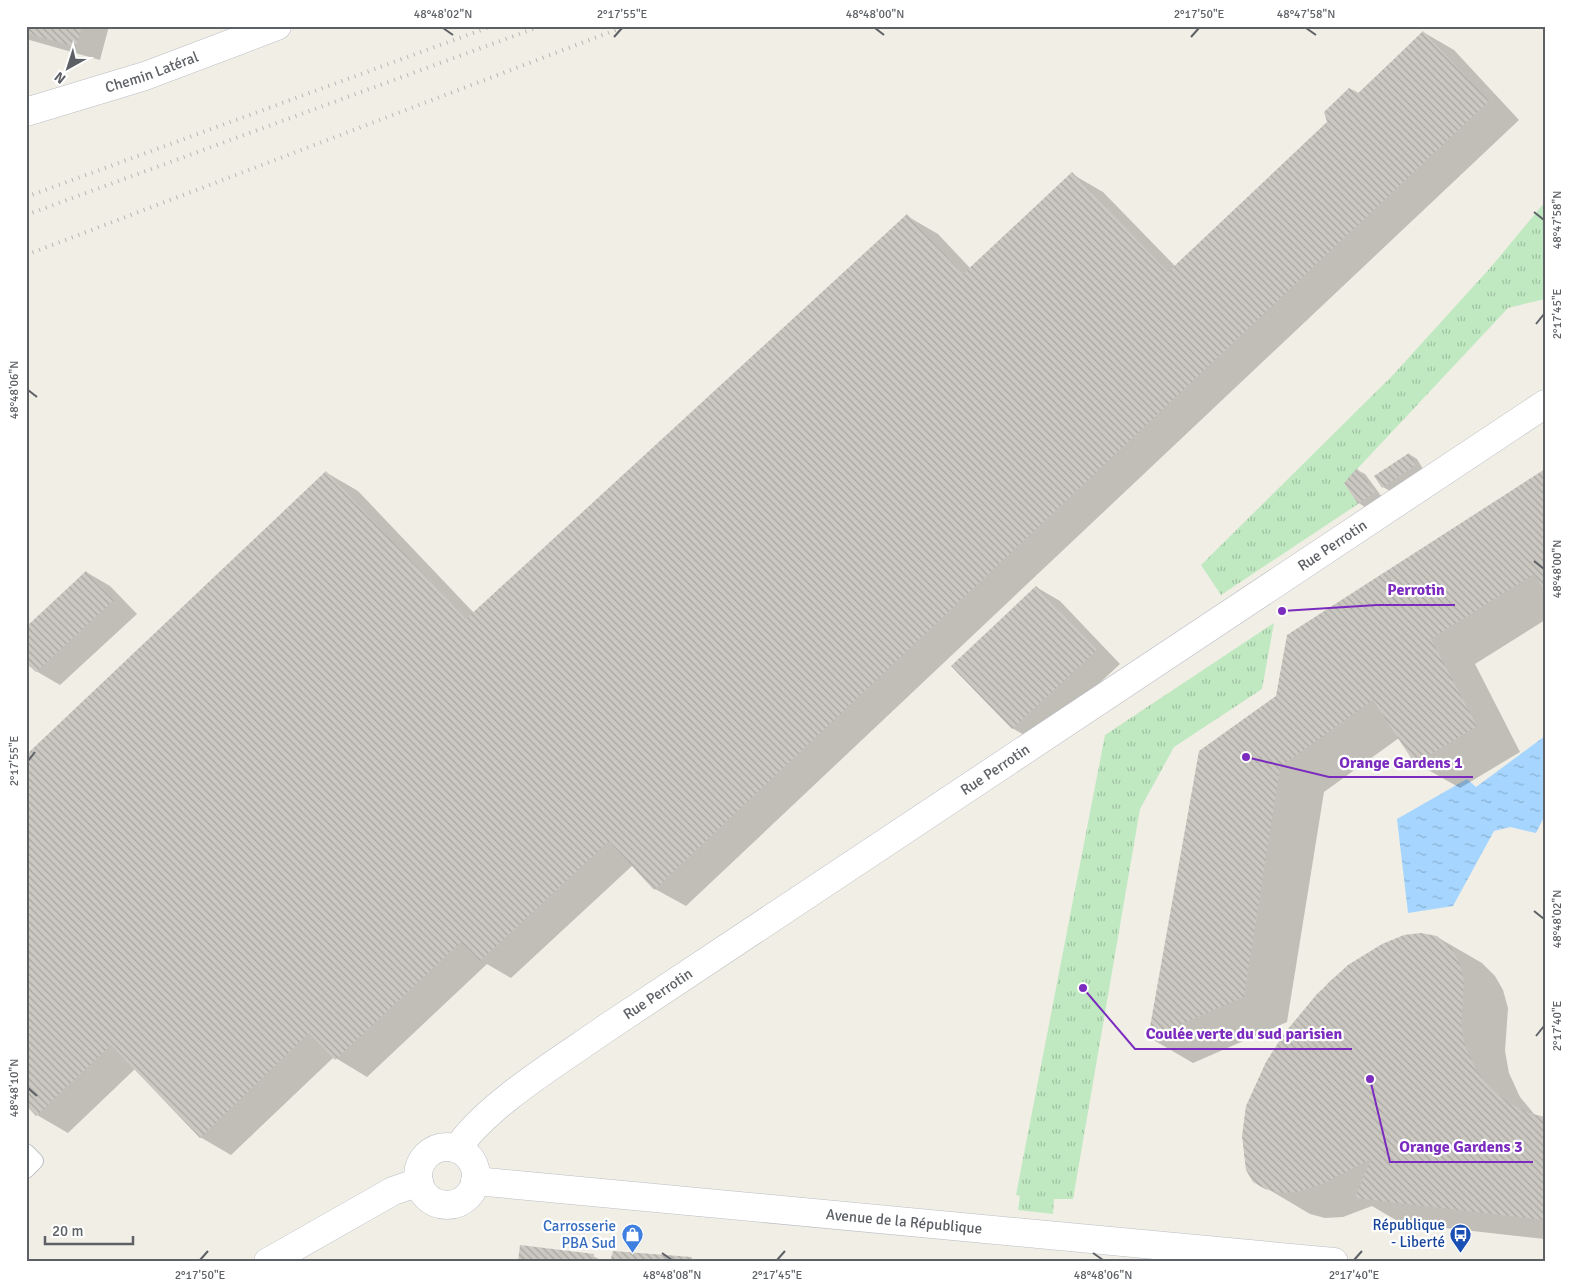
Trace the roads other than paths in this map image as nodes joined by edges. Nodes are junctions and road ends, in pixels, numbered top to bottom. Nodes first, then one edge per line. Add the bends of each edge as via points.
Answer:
1 (278, 26) edge
2 (26, 112) edge
3 (1545, 404) edge
4 (458, 1149) junction
5 (26, 1152) edge
6 (26, 1170) edge
7 (475, 1181) junction
8 (419, 1182) junction
9 (268, 1262) edge
10 (1334, 1262) edge

1 - 2 street, Chemin Latéral via 145,76
3 - 4 street, Rue Perrotin via 605,1029 497,1107 467,1134
4 - 7 street via 472,1162
4 - 8 street via 447,1147 428,1154 418,1171
5 - 6 lane via 35,1161
7 - 8 street via 466,1198 448,1204 429,1198
7 - 10 street, Avenue de la République
8 - 9 street via 392,1192

